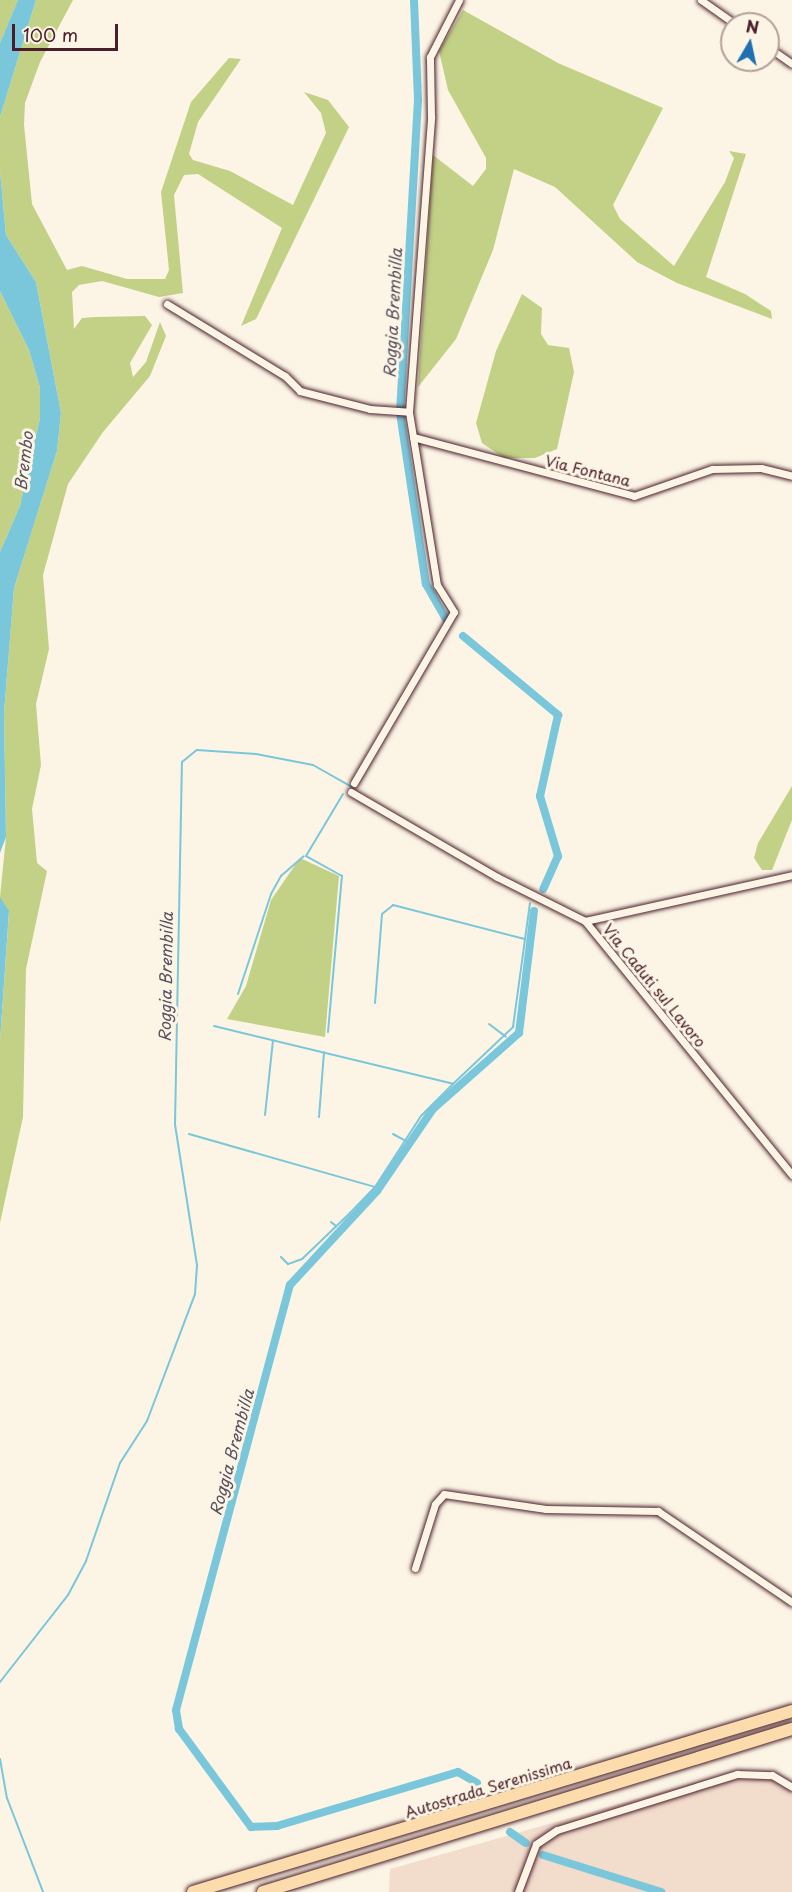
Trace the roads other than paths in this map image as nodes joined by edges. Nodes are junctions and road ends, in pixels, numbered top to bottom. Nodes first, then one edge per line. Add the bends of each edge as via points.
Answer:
1 (459, 0) edge
2 (701, 0) edge
3 (720, 13) edge
4 (166, 304) dead end
5 (407, 412) junction
6 (413, 437) junction
7 (792, 476) edge
8 (354, 783) dead end
9 (351, 792) dead end
10 (792, 875) edge
11 (585, 921) junction
12 (792, 1175) edge
13 (415, 1568) dead end
14 (792, 1602) edge
15 (792, 1711) edge
16 (792, 1729) edge
17 (792, 1787) edge
18 (192, 1892) edge
19 (263, 1892) edge
20 (518, 1892) edge

1 - 5 street via 429,57 431,117
2 - 3 street
4 - 5 street via 285,376 300,391 394,413
5 - 6 street
6 - 7 street, Via Fontana via 634,496 712,469 761,468
6 - 8 street via 437,585 454,612
9 - 11 street via 497,878
10 - 11 street, Via Caduti sul Lavoro
11 - 12 street, Via Caduti sul Lavoro
13 - 14 street via 435,1504 444,1494 546,1509 658,1511
15 - 18 highway, Autostrada Serenissima
16 - 19 highway
17 - 20 street via 772,1775 737,1774 557,1830 536,1844

